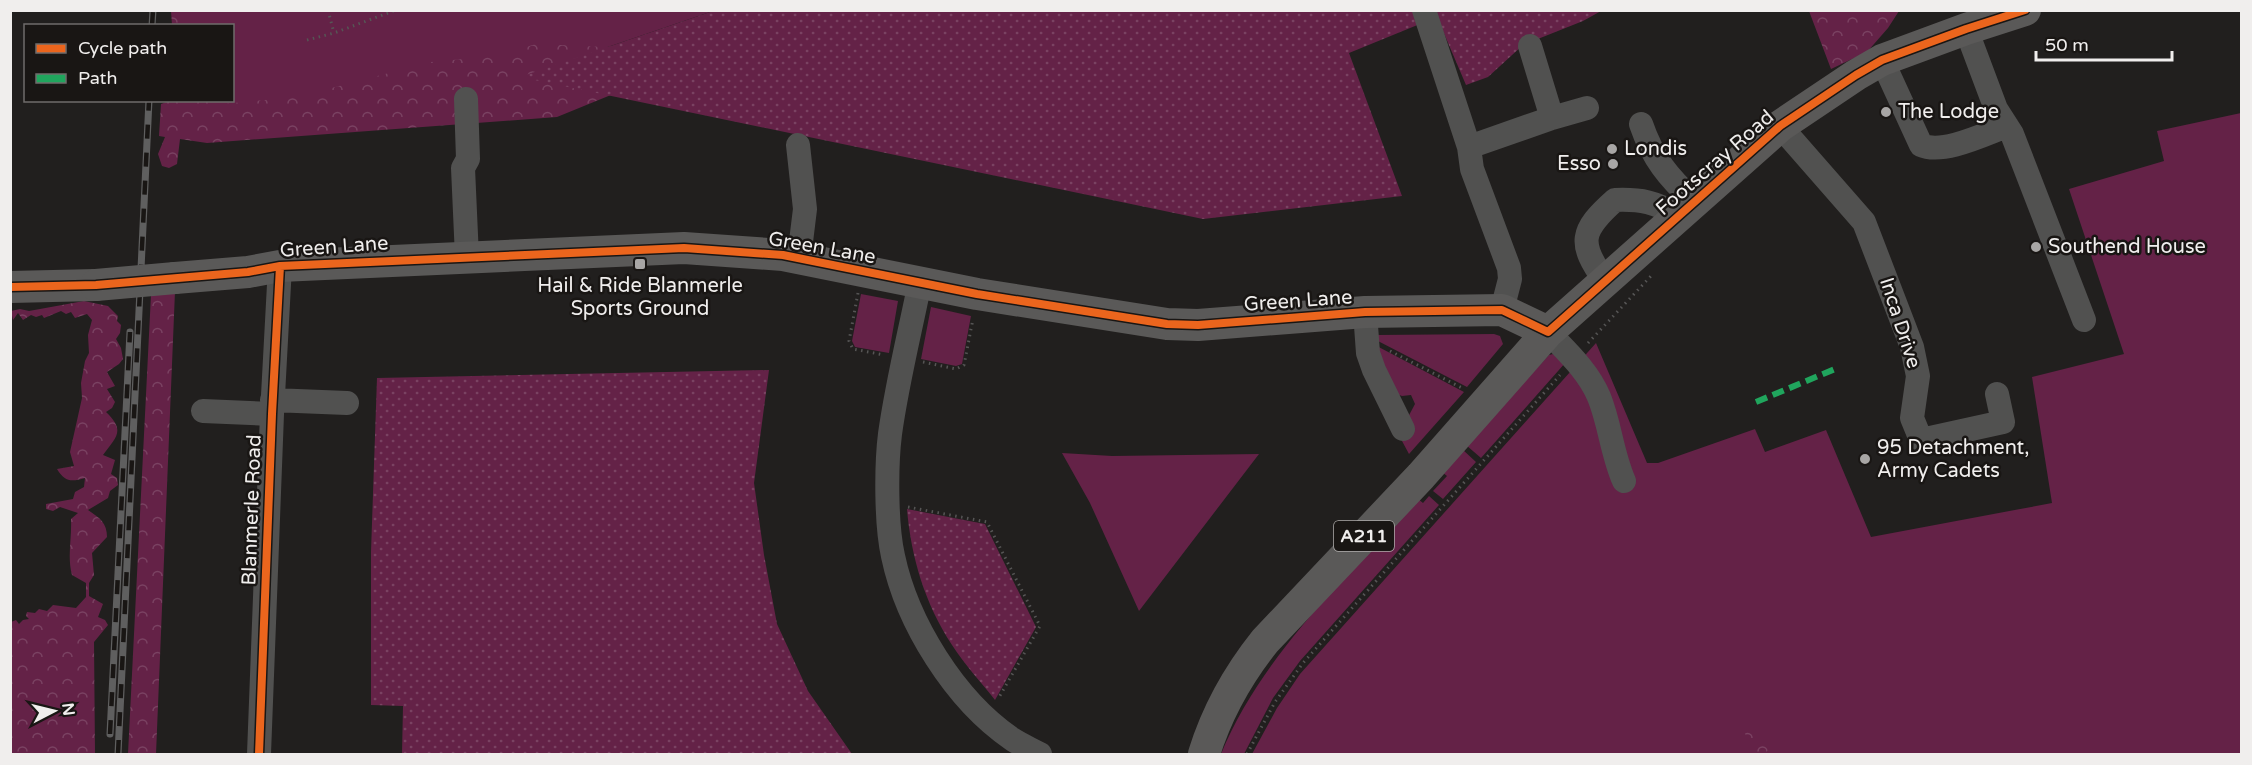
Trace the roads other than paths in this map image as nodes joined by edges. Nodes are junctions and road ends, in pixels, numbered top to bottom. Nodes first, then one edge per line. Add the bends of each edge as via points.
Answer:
1 (1424, 10) edge
2 (2025, 10) edge
3 (1966, 29) junction
4 (1530, 46) dead end
5 (1882, 60) junction
6 (466, 99) dead end
7 (1587, 108) dead end
8 (1552, 118) junction
9 (1641, 124) dead end
10 (1780, 126) junction
11 (2007, 126) junction
12 (798, 145) dead end
13 (1469, 147) junction
14 (1686, 209) junction
15 (467, 256) junction
16 (799, 258) junction
17 (280, 266) junction
18 (1605, 281) junction
19 (920, 282) junction
20 (10, 287) edge
21 (1502, 310) junction
22 (2084, 320) dead end
23 (1365, 325) junction
24 (1548, 332) junction
25 (1997, 394) dead end
26 (347, 403) dead end
27 (272, 407) junction
28 (204, 411) dead end
29 (1403, 429) dead end
30 (1624, 481) dead end
31 (1007, 747) edge
32 (259, 754) edge
33 (1040, 754) edge
34 (1204, 754) edge

1 - 13 street via 1439,67
2 - 3 main road, Footscray Road / A211
3 - 5 main road, Footscray Road / A211
3 - 11 street via 1996,109
4 - 8 street
5 - 10 main road, Footscray Road / A211
5 - 11 street via 1921,145 1942,148
6 - 15 street via 468,159 463,168
7 - 8 street
8 - 13 street
9 - 14 street via 1649,148
10 - 14 main road, Footscray Road / A211
10 - 25 street, Inca Drive via 1864,222 1912,347 1918,376 1912,418 1921,440 2003,422
11 - 22 street
12 - 16 street via 805,209
13 - 21 street via 1472,169 1509,268
14 - 18 main road, Footscray Road / A211
14 - 18 street via 1643,200 1615,200 1608,206 1592,223 1585,239
15 - 16 main road, Green Lane via 684,248
15 - 17 main road, Green Lane
16 - 19 main road, Green Lane
17 - 20 main road, Green Lane, bridge via 96,285
17 - 27 street, Blanmerle Road
18 - 24 main road, Footscray Road / A211
19 - 23 main road, Green Lane via 1167,324
19 - 31 street via 890,434 888,503 893,556 909,605 933,654
21 - 23 main road, Green Lane
21 - 24 main road, Green Lane
23 - 29 street via 1374,370
24 - 30 street via 1574,359 1598,395
24 - 34 main road, Footscray Road / A211 via 1421,476 1265,641 1222,706
26 - 27 street
27 - 28 street
27 - 32 street, Blanmerle Road
31 - 33 street

